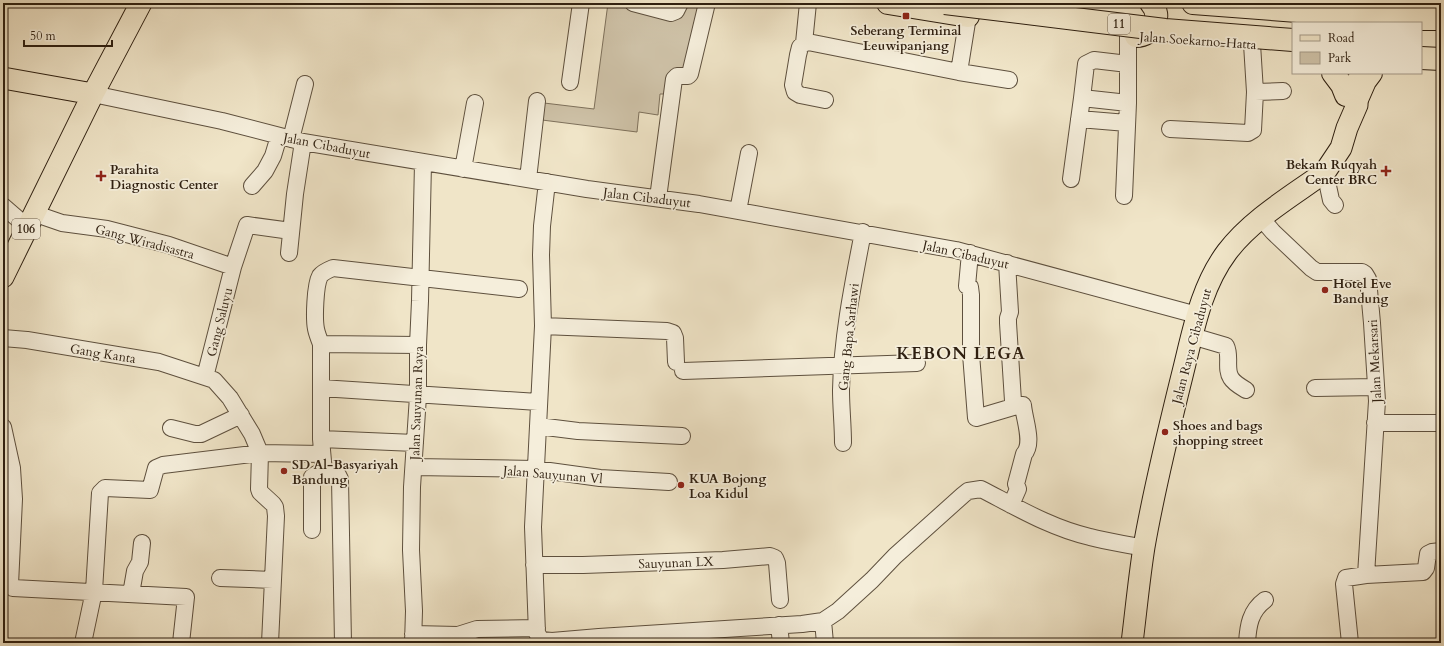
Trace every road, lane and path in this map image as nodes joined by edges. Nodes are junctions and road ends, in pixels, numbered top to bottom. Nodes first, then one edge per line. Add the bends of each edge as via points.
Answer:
1 (141, 3) edge
2 (581, 3) edge
3 (633, 3) edge
4 (680, 3) edge
5 (707, 3) edge
6 (808, 3) edge
7 (888, 3) edge
8 (945, 3) edge
9 (1047, 3) edge
10 (1151, 3) edge
11 (1193, 3) edge
12 (1268, 3) edge
13 (1380, 3) edge
14 (1234, 6) edge
15 (1349, 14) edge
16 (968, 16) junction
17 (1403, 19) junction
18 (1441, 19) edge
19 (1292, 26) edge
20 (1422, 32) edge
21 (1441, 32) edge
22 (1132, 35) junction
23 (1292, 40) edge
24 (804, 43) junction
25 (1252, 44) junction
26 (1292, 47) edge
27 (1422, 48) edge
28 (1441, 48) edge
29 (1422, 58) edge
30 (1441, 59) edge
31 (1128, 64) junction
32 (959, 72) junction
33 (1334, 74) edge
34 (1345, 74) edge
35 (1358, 74) edge
36 (1370, 74) edge
37 (3, 78) edge
38 (1009, 80) dead end
39 (570, 82) dead end
40 (305, 84) dead end
41 (1283, 91) dead end
42 (1255, 92) junction
43 (93, 94) junction
44 (1352, 96) junction
45 (1082, 98) junction
46 (825, 100) dead end
47 (537, 101) dead end
48 (475, 103) dead end
49 (1128, 103) junction
50 (1079, 119) junction
51 (1127, 123) junction
52 (1170, 129) dead end
53 (291, 139) junction
54 (749, 153) dead end
55 (423, 163) junction
56 (463, 169) junction
57 (1325, 172) junction
58 (528, 179) junction
59 (1071, 179) dead end
60 (547, 182) junction
61 (252, 186) dead end
62 (1124, 196) dead end
63 (658, 198) junction
64 (1335, 205) dead end
65 (3, 206) edge
66 (738, 211) junction
67 (1261, 218) junction
68 (31, 219) junction
69 (291, 231) junction
70 (863, 232) junction
71 (289, 253) dead end
72 (970, 254) junction
73 (1006, 263) junction
74 (234, 267) junction
75 (5, 268) edge
76 (420, 278) junction
77 (518, 289) dead end
78 (1197, 315) junction
79 (543, 326) junction
80 (1192, 336) junction
81 (3, 338) edge
82 (320, 344) junction
83 (418, 345) junction
84 (917, 363) dead end
85 (843, 366) junction
86 (204, 376) junction
87 (1376, 387) junction
88 (322, 388) junction
89 (1315, 388) dead end
90 (1246, 390) dead end
91 (418, 396) junction
92 (538, 402) junction
93 (1013, 405) junction
94 (241, 415) junction
95 (1375, 423) junction
96 (1441, 423) edge
97 (538, 426) junction
98 (3, 427) edge
99 (171, 428) dead end
100 (682, 436) dead end
101 (415, 442) junction
102 (843, 443) dead end
103 (260, 453) junction
104 (322, 456) junction
105 (414, 467) junction
106 (535, 469) junction
107 (669, 482) dead end
108 (1011, 505) junction
109 (312, 530) dead end
110 (142, 543) dead end
111 (1144, 548) junction
112 (1441, 551) edge
113 (534, 565) junction
114 (1366, 575) junction
115 (220, 578) dead end
116 (273, 580) junction
117 (94, 591) junction
118 (131, 594) junction
119 (780, 600) dead end
120 (1265, 600) dead end
121 (823, 621) junction
122 (779, 625) junction
123 (537, 628) junction
124 (413, 639) edge
125 (83, 643) edge
126 (181, 643) edge
127 (270, 643) edge
128 (343, 643) edge
129 (781, 643) edge
130 (824, 643) edge
131 (1132, 643) edge
132 (1247, 643) edge
133 (1350, 643) edge

1 - 43 main road, 106
2 - 39 street
3 - 4 street via 671,13 676,11
5 - 63 street via 690,74 674,79
6 - 24 street
7 - 16 highway, Jalan Soekarno-Hatta / 11
8 - 23 highway, 11, bridge via 1165,30
9 - 19 highway, 11 via 1164,17
10 - 22 highway via 1157,16 1154,27 1145,34
11 - 14 highway
12 - 14 highway
13 - 17 highway via 1392,14
14 - 15 highway
15 - 17 highway
16 - 22 highway, Jalan Soekarno-Hatta / 11
16 - 32 street
17 - 18 highway
20 - 21 highway
22 - 25 highway, Jalan Soekarno-Hatta / 11
22 - 31 street
24 - 32 street
24 - 46 street via 798,55 793,85 795,92
25 - 26 highway, Jalan Soekarno-Hatta / 11
25 - 42 street
27 - 28 highway
29 - 30 highway
31 - 45 street via 1094,60 1086,64
31 - 49 street
32 - 38 street
33 - 44 highway
34 - 44 main road, Jalan Raya Cibaduyut
35 - 44 main road, Jalan Raya Cibaduyut
36 - 44 highway
37 - 43 main road
40 - 53 street
41 - 42 street
42 - 52 street via 1253,130 1248,132
43 - 53 street, Jalan Cibaduyut via 222,121
43 - 68 main road, 106
44 - 57 main road, Jalan Raya Cibaduyut via 1357,105 1341,148
45 - 49 street
45 - 50 street
47 - 58 street
48 - 56 street
49 - 51 street
50 - 51 street
50 - 59 street
51 - 62 street
53 - 55 street, Jalan Cibaduyut
53 - 61 street via 273,156 265,171
53 - 69 street via 295,194
54 - 66 street
55 - 56 street, Jalan Cibaduyut
55 - 76 street, Jalan Sauyunan Raya
56 - 58 street, Jalan Cibaduyut
57 - 64 street via 1331,200
57 - 67 main road, Jalan Raya Cibaduyut
58 - 60 street, Jalan Cibaduyut
60 - 63 street, Jalan Cibaduyut
60 - 79 street via 541,255
63 - 66 street, Jalan Cibaduyut
65 - 68 street, Gang Wiradisastra via 18,219
66 - 70 street, Jalan Cibaduyut
67 - 78 main road, Jalan Raya Cibaduyut via 1234,244 1221,261 1207,285
67 - 87 street, Jalan Mekarsari via 1317,272 1362,272 1367,276
68 - 74 street, Gang Wiradisastra via 107,229 169,245
68 - 75 main road, 106
69 - 71 street
69 - 74 street, Gang Saluyu via 247,225
70 - 72 street, Jalan Cibaduyut
70 - 85 street, Gang Bapa Sarhawi via 849,311
72 - 73 street, Jalan Cibaduyut
72 - 93 street via 967,286 970,287 971,294 971,354 976,418 1005,410
73 - 78 street, Jalan Cibaduyut
73 - 93 street
74 - 86 street, Gang Saluyu
76 - 77 street
76 - 82 street via 333,268 324,272 317,287 315,319
76 - 83 street, Jalan Sauyunan Raya
78 - 80 main road, Jalan Raya Cibaduyut
79 - 85 street via 673,332 679,366
79 - 92 street
80 - 90 street via 1226,346 1231,380
80 - 111 main road, Jalan Raya Cibaduyut via 1157,478
81 - 86 street, Gang Kanta via 158,362
82 - 83 street
82 - 88 street
83 - 91 street, Jalan Sauyunan Raya
84 - 85 street
85 - 102 street, Gang Bapa Sarhawi
86 - 94 street, Gang Kanta via 216,382
87 - 89 street
87 - 95 street, Jalan Mekarsari
88 - 91 street
88 - 104 street
91 - 92 street
91 - 101 street, Jalan Sauyunan Raya
92 - 97 street
93 - 108 street via 1023,405 1029,440 1016,484 1018,489
94 - 99 street via 201,434
94 - 103 street, Gang Kanta
95 - 96 street
95 - 114 street, Jalan Mekarsari
97 - 100 street via 578,431
97 - 106 street
98 - 117 street via 12,468 14,499 10,585 13,588
101 - 104 street
101 - 105 street, Jalan Sauyunan Raya
103 - 104 street
103 - 116 street via 259,489 276,511
103 - 117 street via 160,466 156,468 150,490 102,490
104 - 109 street via 311,481
104 - 128 street via 340,479
105 - 106 street, Jalan Sauyunan Vl
105 - 124 street, Jalan Sauyunan Raya via 411,524
106 - 107 street, Jalan Sauyunan Vl via 600,478
106 - 113 street
108 - 111 street via 1054,525 1089,537
108 - 121 street via 981,489 968,491 838,611
110 - 118 street via 140,562
111 - 131 main road, Jalan Raya Cibaduyut
112 - 114 street via 1428,554 1423,572
113 - 119 street, Sauyunan LX via 715,561 770,556 775,558 777,563
113 - 123 street
114 - 133 street via 1345,580
115 - 116 street
116 - 127 street
117 - 118 street
117 - 125 street
118 - 126 street via 186,596
120 - 132 street via 1251,616
121 - 122 street
121 - 130 street
122 - 123 street via 552,641 541,640
122 - 129 street
123 - 124 street via 477,629 458,635

